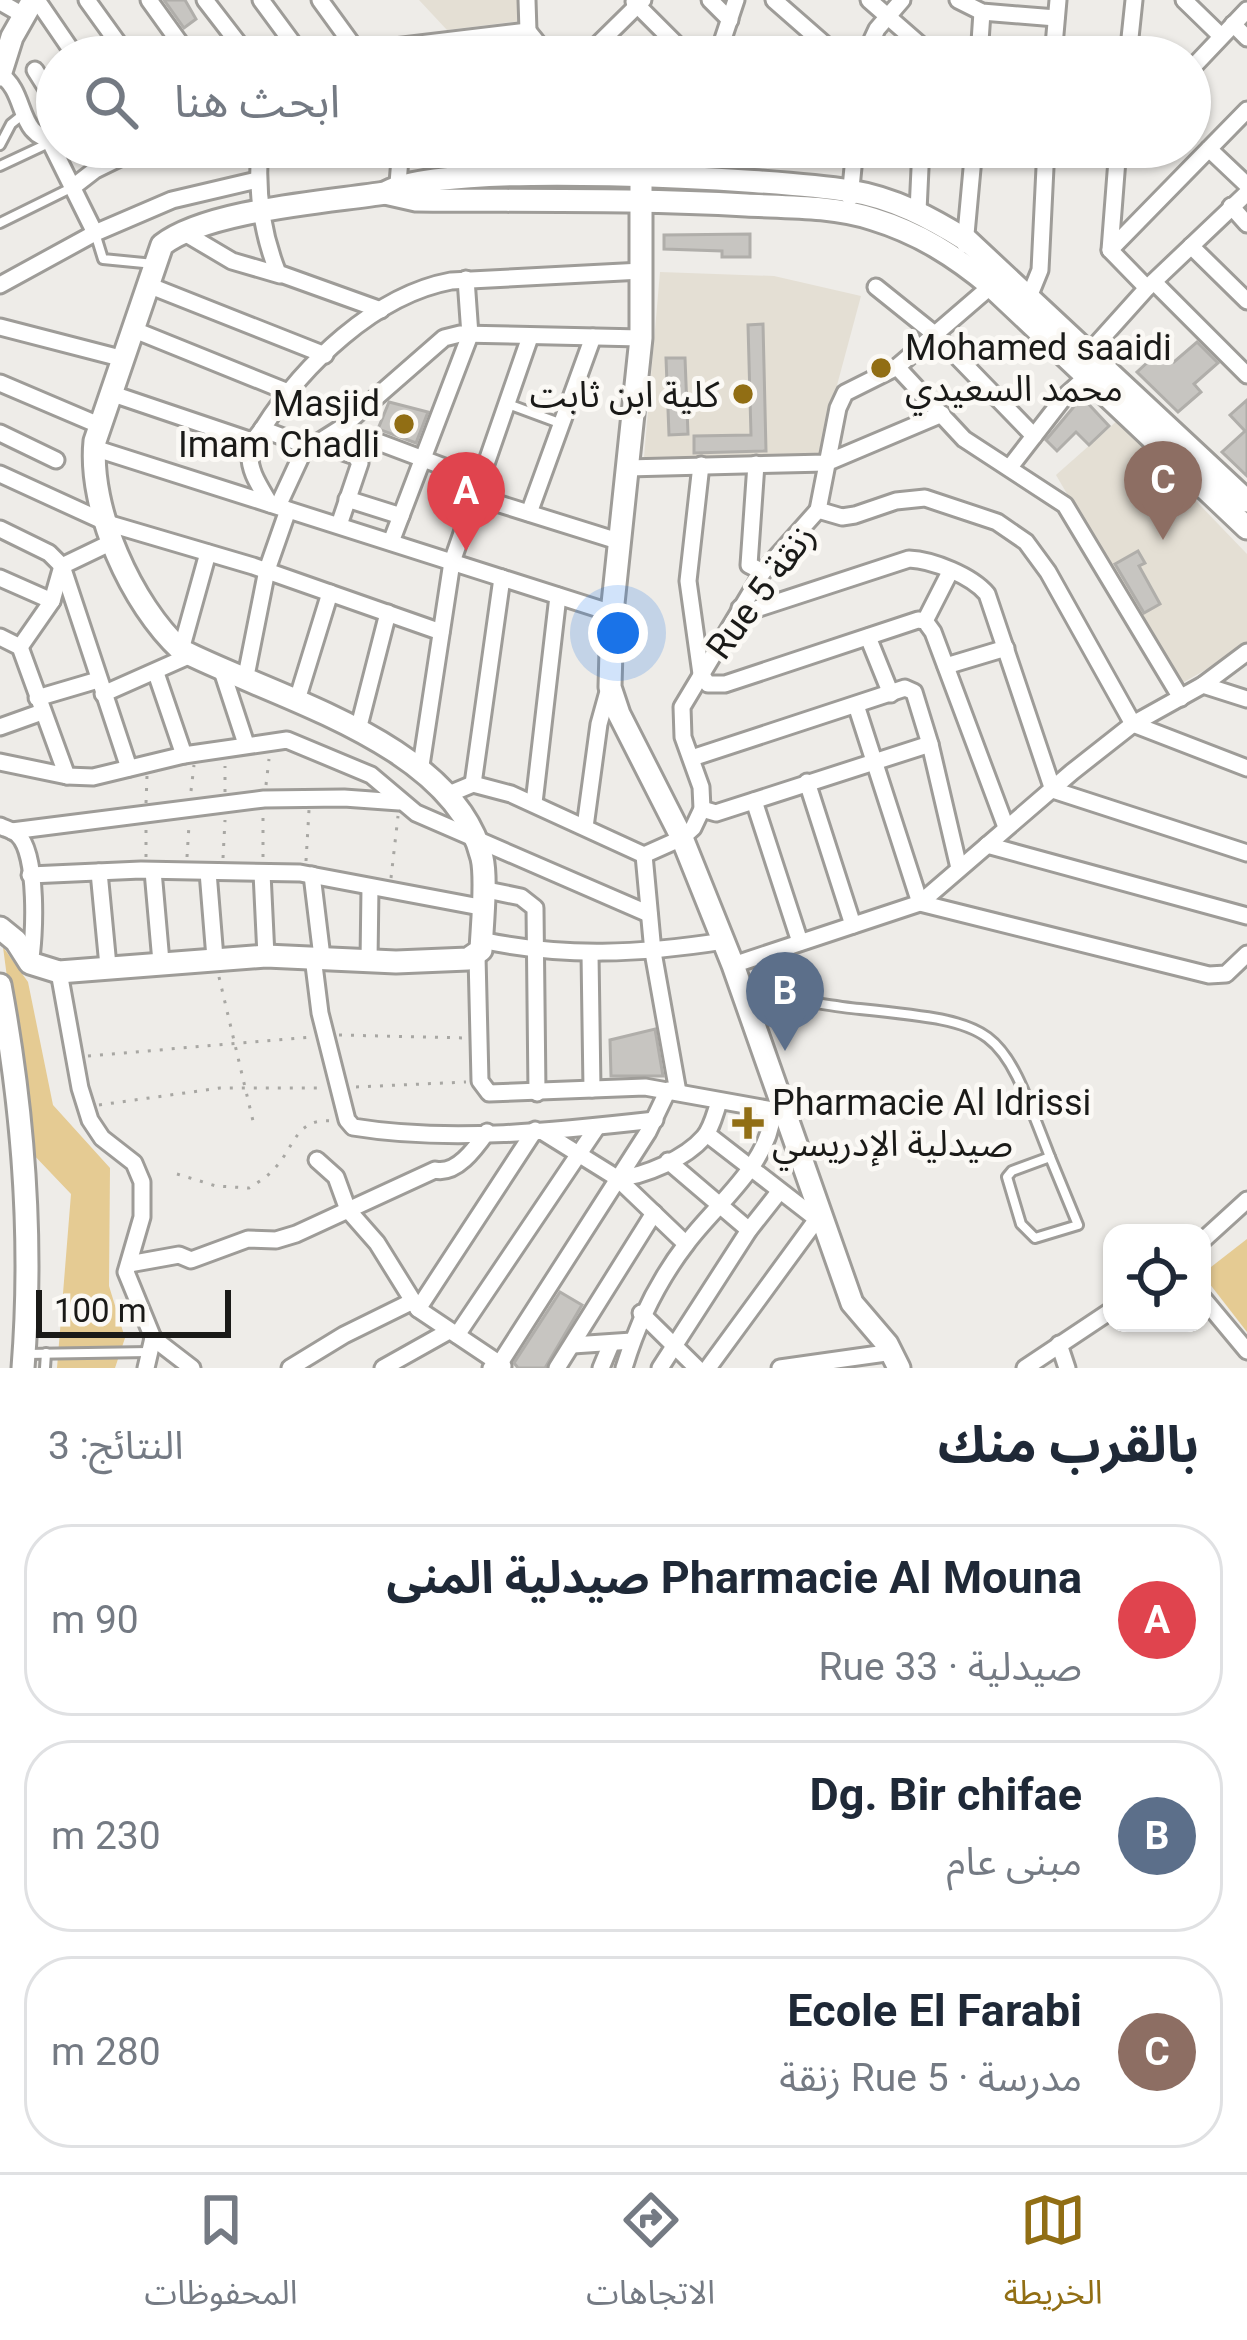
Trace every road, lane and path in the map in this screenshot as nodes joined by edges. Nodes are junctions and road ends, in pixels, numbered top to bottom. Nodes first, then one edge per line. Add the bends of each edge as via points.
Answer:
1 (87, 0) edge
2 (149, 0) edge
3 (205, 0) edge
4 (261, 0) edge
5 (320, 0) edge
6 (527, 0) edge
7 (710, 0) edge
8 (736, 0) edge
9 (774, 0) edge
10 (869, 0) edge
11 (902, 0) edge
12 (958, 0) edge
13 (1058, 0) edge
14 (1134, 0) edge
15 (1184, 0) edge
16 (0, 2) edge
17 (638, 2) edge
18 (31, 5) edge
19 (1247, 10) edge
20 (982, 12) junction
21 (886, 16) junction
22 (1056, 18) junction
23 (730, 20) junction
24 (1227, 30) junction
25 (528, 31) junction
26 (58, 36) edge
27 (113, 36) edge
28 (175, 36) edge
29 (233, 36) edge
30 (290, 36) edge
31 (347, 36) edge
32 (486, 36) edge
33 (532, 36) edge
34 (610, 36) edge
35 (670, 36) edge
36 (724, 36) edge
37 (815, 36) edge
38 (875, 36) edge
39 (909, 36) edge
40 (980, 36) edge
41 (1055, 36) edge
42 (1130, 36) edge
43 (1247, 38) edge
44 (1211, 47) edge
45 (2, 66) edge
46 (1247, 110) edge
47 (22, 116) junction
48 (36, 133) edge
49 (0, 145) edge
50 (1211, 147) edge
51 (36, 150) edge
52 (1211, 151) edge
53 (0, 166) edge
54 (65, 168) edge
55 (98, 168) edge
56 (258, 168) edge
57 (397, 168) edge
58 (631, 168) edge
59 (649, 168) edge
60 (853, 168) edge
61 (920, 168) edge
62 (972, 168) edge
63 (1045, 168) edge
64 (1117, 168) edge
65 (1191, 168) edge
66 (257, 180) junction
67 (641, 182) junction
68 (73, 187) junction
69 (1247, 189) edge
70 (393, 192) junction
71 (849, 202) junction
72 (1231, 206) junction
73 (918, 211) junction
74 (261, 212) junction
75 (0, 223) edge
76 (1247, 224) edge
77 (183, 232) junction
78 (95, 233) junction
79 (1191, 246) junction
80 (963, 249) junction
81 (1111, 252) junction
82 (642, 272) junction
83 (280, 274) junction
84 (152, 275) junction
85 (466, 279) junction
86 (0, 285) edge
87 (1151, 285) junction
88 (991, 286) junction
89 (876, 287) dead end
90 (1247, 301) edge
91 (1025, 306) junction
92 (381, 310) junction
93 (0, 327) edge
94 (132, 329) junction
95 (470, 335) junction
96 (937, 336) junction
97 (530, 337) junction
98 (593, 338) junction
99 (641, 338) junction
100 (325, 355) junction
101 (124, 359) junction
102 (1244, 365) edge
103 (1082, 366) junction
104 (897, 368) junction
105 (0, 382) edge
106 (288, 392) junction
107 (110, 393) junction
108 (507, 403) junction
109 (941, 414) junction
110 (562, 424) junction
111 (341, 428) junction
112 (0, 434) edge
113 (257, 435) junction
114 (1034, 436) junction
115 (97, 437) junction
116 (314, 445) junction
117 (56, 460) dead end
118 (421, 460) junction
119 (826, 463) junction
120 (756, 464) junction
121 (700, 465) junction
122 (1010, 466) junction
123 (627, 468) junction
124 (0, 474) edge
125 (477, 488) junction
126 (346, 500) junction
127 (1247, 501) edge
128 (279, 507) junction
129 (818, 510) junction
130 (530, 513) junction
131 (401, 516) junction
132 (339, 526) junction
133 (1247, 528) edge
134 (0, 529) edge
135 (110, 532) junction
136 (391, 542) junction
137 (621, 542) junction
138 (208, 553) junction
139 (452, 562) junction
140 (62, 566) junction
141 (267, 570) junction
142 (763, 572) junction
143 (950, 572) junction
144 (0, 578) edge
145 (502, 578) junction
146 (330, 592) junction
147 (558, 596) junction
148 (52, 602) junction
149 (740, 608) junction
150 (388, 613) junction
151 (612, 613) junction
152 (925, 622) junction
153 (441, 632) junction
154 (0, 637) edge
155 (868, 637) junction
156 (20, 647) junction
157 (1006, 648) junction
158 (1247, 652) edge
159 (186, 653) junction
160 (946, 666) junction
161 (222, 671) junction
162 (156, 673) junction
163 (701, 674) junction
164 (244, 681) junction
165 (1203, 685) junction
166 (101, 687) junction
167 (610, 687) junction
168 (891, 694) junction
169 (1181, 698) junction
170 (1247, 699) edge
171 (297, 700) junction
172 (40, 705) junction
173 (856, 705) junction
174 (1133, 724) junction
175 (0, 727) edge
176 (358, 730) junction
177 (246, 744) junction
178 (930, 744) junction
179 (184, 755) junction
180 (692, 758) junction
181 (874, 761) junction
182 (0, 762) edge
183 (129, 768) junction
184 (1247, 768) edge
185 (420, 772) junction
186 (68, 776) junction
187 (807, 782) junction
188 (473, 784) junction
189 (1053, 790) junction
190 (449, 794) junction
191 (754, 801) junction
192 (399, 802) junction
193 (534, 803) junction
194 (702, 809) junction
195 (585, 827) junction
196 (1006, 827) junction
197 (6, 829) edge
198 (682, 838) junction
199 (476, 840) junction
200 (987, 845) junction
201 (1247, 853) edge
202 (644, 854) junction
203 (959, 868) junction
204 (153, 871) junction
205 (99, 872) junction
206 (208, 872) junction
207 (262, 873) junction
208 (30, 875) junction
209 (312, 875) junction
210 (370, 887) junction
211 (389, 892) junction
212 (481, 898) junction
213 (920, 903) junction
214 (649, 914) junction
215 (1247, 916) edge
216 (853, 925) junction
217 (0, 928) edge
218 (724, 940) junction
219 (800, 942) junction
220 (479, 948) junction
221 (535, 952) junction
222 (652, 952) junction
223 (590, 954) junction
224 (1247, 954) edge
225 (266, 956) junction
226 (317, 957) junction
227 (215, 958) junction
228 (369, 961) junction
229 (161, 962) junction
230 (30, 963) junction
231 (734, 965) junction
232 (107, 966) junction
233 (59, 972) junction
234 (0, 985) edge
235 (744, 997) junction
236 (325, 1036) junction
237 (481, 1039) junction
238 (232, 1042) junction
239 (74, 1058) junction
240 (480, 1081) junction
241 (244, 1088) junction
242 (339, 1088) junction
243 (592, 1089) junction
244 (673, 1091) junction
245 (537, 1093) junction
246 (719, 1102) junction
247 (85, 1107) junction
248 (778, 1112) junction
249 (655, 1120) junction
250 (254, 1121) dead end
251 (350, 1125) junction
252 (597, 1126) junction
253 (538, 1130) junction
254 (487, 1132) junction
255 (707, 1134) junction
256 (579, 1153) junction
257 (1049, 1157) junction
258 (317, 1160) dead end
259 (668, 1161) junction
260 (750, 1169) junction
261 (177, 1174) dead end
262 (617, 1178) junction
263 (779, 1192) junction
264 (1247, 1200) edge
265 (720, 1205) junction
266 (348, 1210) junction
267 (654, 1213) junction
268 (821, 1222) junction
269 (749, 1230) junction
270 (1211, 1233) edge
271 (686, 1244) junction
272 (128, 1264) junction
273 (414, 1306) junction
274 (1211, 1308) edge
275 (641, 1313) junction
276 (1103, 1316) edge
277 (453, 1333) junction
278 (632, 1341) junction
279 (611, 1344) junction
280 (1059, 1344) junction
281 (574, 1345) junction
282 (674, 1347) junction
283 (1247, 1351) edge
284 (150, 1353) edge
285 (31, 1358) edge
286 (896, 1360) edge
287 (499, 1366) edge
288 (45, 1368) edge
289 (192, 1368) edge
290 (290, 1368) edge
291 (383, 1368) edge
292 (557, 1368) edge
293 (601, 1368) edge
294 (625, 1368) edge
295 (660, 1368) edge
296 (696, 1368) edge
297 (708, 1368) edge
298 (780, 1368) edge
299 (1025, 1368) edge
300 (1067, 1368) edge

1 - 27 street
2 - 28 street
3 - 29 street
4 - 30 street
5 - 31 street
6 - 25 street
7 - 23 street
8 - 23 street
9 - 37 street
10 - 21 street
11 - 21 street
12 - 20 street
13 - 22 street
14 - 42 street
15 - 24 street
16 - 18 street
17 - 34 street
17 - 35 street
18 - 26 street
18 - 45 street
19 - 24 street
20 - 22 street
20 - 40 street
21 - 38 street
21 - 39 street
22 - 41 street
23 - 36 street
24 - 43 street
24 - 44 street
25 - 32 street
25 - 33 street
45 - 47 street via 19,92
46 - 50 street
47 - 48 street
47 - 49 lane
51 - 53 lane
52 - 69 street
54 - 68 street
55 - 68 street
56 - 66 street
57 - 70 street
58 - 67 street
59 - 67 street
60 - 71 street
61 - 73 street
62 - 80 street
63 - 91 street via 1040,270
64 - 81 street
65 - 81 street
66 - 74 street
66 - 78 street via 200,190
67 - 70 street
67 - 71 street
67 - 82 street
68 - 75 lane
68 - 78 street
69 - 72 street
70 - 74 street
71 - 73 street
71 - 80 street
72 - 76 street
72 - 79 street
73 - 80 street
74 - 77 street
74 - 83 street
77 - 83 street via 232,260
77 - 84 street via 162,245
78 - 84 lane via 103,259
78 - 86 street
79 - 87 street
79 - 90 street
80 - 88 street
80 - 91 street
81 - 87 street
82 - 85 street
82 - 99 street
83 - 92 street
84 - 94 street
84 - 100 street
85 - 92 street
85 - 95 street
87 - 102 street
87 - 103 street
88 - 91 street
88 - 96 street
89 - 96 street
91 - 103 street
92 - 100 street
93 - 101 street
94 - 101 street
94 - 106 street
95 - 97 street
95 - 111 street via 436,343
95 - 118 street
96 - 104 street
96 - 114 street
97 - 98 street
97 - 108 street
98 - 99 street
98 - 110 street
99 - 123 street
100 - 106 street
101 - 107 street
103 - 114 street
103 - 127 street
103 - 133 street
104 - 109 street
104 - 119 street via 845,393
105 - 115 street
106 - 113 street
107 - 113 street
107 - 115 street
108 - 110 lane
108 - 125 street
109 - 119 street
109 - 122 street via 964,439
110 - 130 street
111 - 116 street
111 - 118 street
112 - 117 street
113 - 116 street
113 - 128 street via 251,467
114 - 122 street
115 - 128 street
115 - 135 street
116 - 126 street via 359,460
116 - 128 street via 299,458
118 - 125 street
118 - 131 street
119 - 120 street
119 - 129 street
120 - 121 street
120 - 142 street via 749,565
121 - 123 street
121 - 163 street via 688,580
122 - 169 street via 1072,514
123 - 137 street
124 - 135 street
125 - 130 street
125 - 139 street
126 - 131 street
126 - 132 street
128 - 132 street
128 - 141 street
129 - 142 street, Rue 5 زنقة
129 - 174 street, Rue 5 زنقة via 842,517 925,498 1011,531 1048,572
130 - 137 street
131 - 136 street
132 - 136 street
134 - 140 street
135 - 138 street
135 - 140 street
135 - 159 street via 141,603
136 - 139 street
137 - 151 street
138 - 141 street
138 - 159 street
139 - 145 street
139 - 153 street
140 - 148 street
140 - 166 street
141 - 146 street
141 - 164 street
142 - 149 street, Rue 5 زنقة
143 - 149 street via 909,560
143 - 152 street
143 - 157 street via 983,589
144 - 148 street
145 - 147 street
145 - 188 street
146 - 150 street
146 - 171 street
147 - 151 street
147 - 193 street
148 - 156 street
149 - 163 street, Rue 5 زنقة
150 - 153 street
150 - 176 street
151 - 167 street
152 - 155 street
152 - 160 street
153 - 185 street
154 - 156 street
155 - 163 street via 725,684
155 - 168 street
156 - 172 street
157 - 160 street
157 - 189 street
158 - 165 street
159 - 161 street
159 - 162 street
160 - 196 street
161 - 164 street
161 - 177 street
162 - 166 street
162 - 179 street
163 - 180 street, Rue 5 زنقة via 681,711
164 - 171 street
165 - 169 street
165 - 170 street
166 - 172 street
166 - 183 street
167 - 195 street
167 - 198 street
168 - 173 street
168 - 178 street via 914,692
169 - 174 street
171 - 176 street
172 - 175 street
172 - 186 street
173 - 180 street
173 - 181 street
174 - 184 street
174 - 189 street
176 - 185 street
177 - 179 street
177 - 192 street via 278,739 315,748 370,775
178 - 181 street
178 - 203 street
179 - 183 street
180 - 194 street, Rue 5 زنقة
181 - 187 street
181 - 213 street
182 - 186 street
183 - 186 street
185 - 190 street
187 - 191 street
187 - 216 street
188 - 190 street
188 - 193 street
189 - 196 street
189 - 201 street
190 - 199 street
191 - 194 street via 716,813
191 - 219 street
192 - 197 street via 264,799
192 - 199 street
192 - 211 path
193 - 195 street
194 - 198 street
195 - 202 street
196 - 200 street
197 - 208 street via 24,844
198 - 202 street
198 - 218 street
199 - 212 street
199 - 214 street
200 - 203 street
200 - 215 street
202 - 214 street
203 - 213 street
204 - 205 street
204 - 206 street
204 - 229 street
205 - 208 street
205 - 232 street
206 - 207 street
206 - 227 street
207 - 209 street
207 - 225 street
208 - 230 street
209 - 210 street
209 - 226 street
210 - 211 street
210 - 228 street
211 - 212 street
212 - 220 street
212 - 221 street via 533,904
213 - 216 street
213 - 224 street via 1214,976 1234,970
214 - 222 street
216 - 219 street
217 - 230 street
218 - 222 street
218 - 231 street
219 - 231 street
220 - 221 street
220 - 228 street
220 - 237 street
221 - 223 street
221 - 245 street
222 - 223 street
222 - 244 street
223 - 243 street
225 - 226 street
225 - 227 street
226 - 228 street
226 - 236 street
227 - 229 street
227 - 238 path
229 - 232 street
230 - 233 street
231 - 235 street
232 - 233 street
233 - 239 street
234 - 285 street
235 - 248 street
235 - 257 lane via 932,1016 976,1028 1015,1066
236 - 237 path
236 - 238 path
236 - 242 street
237 - 240 street
238 - 239 path
238 - 241 path
239 - 247 street
240 - 242 path
240 - 245 street via 492,1094
241 - 242 path
241 - 247 path
241 - 250 path
242 - 251 street
243 - 244 street
243 - 245 street
244 - 246 street
244 - 249 street
246 - 248 street
246 - 255 street
247 - 272 street via 94,1129 125,1153 142,1182
248 - 260 street
248 - 268 street
249 - 252 street
249 - 262 street
251 - 254 street via 399,1135
251 - 261 path via 303,1126 276,1168 249,1188
252 - 253 street
252 - 256 street
253 - 254 street
253 - 256 street
253 - 273 street
254 - 266 street via 446,1172
255 - 259 street
255 - 260 street
256 - 262 street
256 - 277 street
257 - 257 lane via 1007,1178 1031,1237 1078,1225
258 - 266 street via 335,1177
259 - 262 street
259 - 265 street
260 - 263 street
260 - 265 street
262 - 267 street
262 - 287 street
263 - 268 street
263 - 269 street
264 - 270 street
265 - 269 street
265 - 271 street
266 - 272 street via 286,1238 248,1239 190,1260
266 - 273 street
267 - 271 street
267 - 281 street
268 - 286 street via 855,1308
268 - 297 street
269 - 282 street
271 - 275 street
272 - 284 street
273 - 277 street
273 - 290 street via 344,1334
274 - 283 street
275 - 278 street
275 - 282 street
276 - 280 street
277 - 287 street
277 - 291 street
278 - 279 street
278 - 294 street
279 - 281 street
279 - 293 street
280 - 299 street
280 - 300 street
281 - 292 street
282 - 295 street
282 - 296 street
284 - 285 lane
284 - 289 street
285 - 288 lane
286 - 298 street

